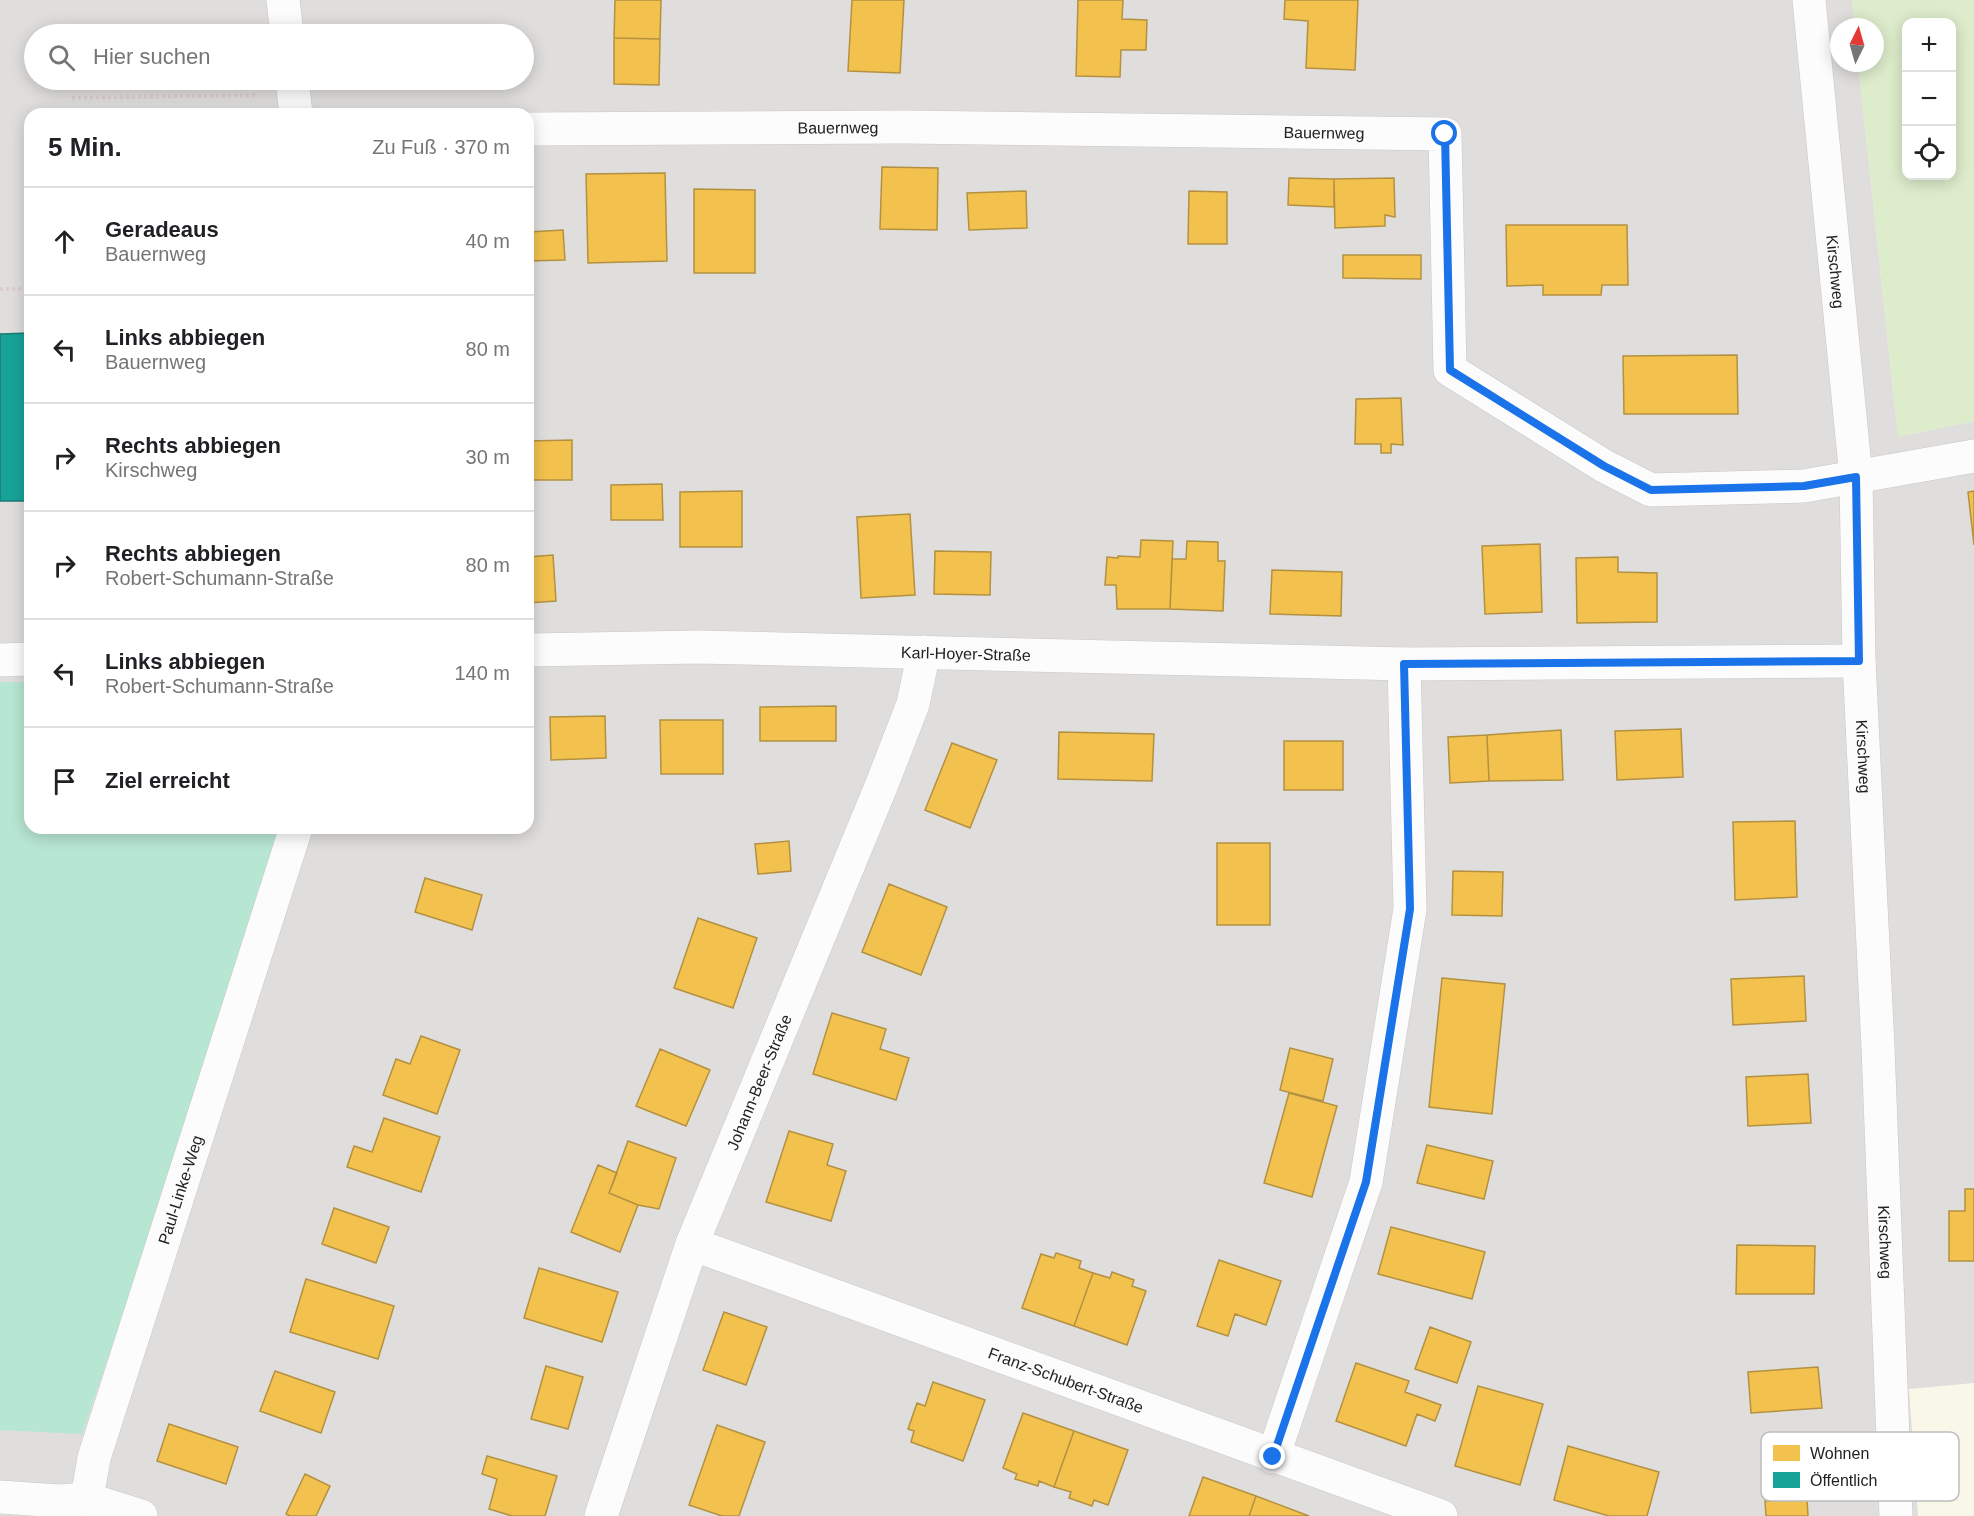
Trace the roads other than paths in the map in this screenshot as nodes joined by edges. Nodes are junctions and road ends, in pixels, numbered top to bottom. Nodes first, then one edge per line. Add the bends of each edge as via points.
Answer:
1 (283, 0) edge
2 (1809, 0) edge
3 (286, 24) edge
4 (534, 129) edge
5 (1974, 456) edge
6 (1856, 477) junction
7 (534, 650) edge
8 (924, 652) junction
9 (24, 659) edge
10 (0, 660) edge
11 (1859, 661) junction
12 (1404, 664) junction
13 (294, 834) edge
14 (692, 1244) junction
15 (1893, 1432) edge
16 (1273, 1457) junction
17 (0, 1497) edge
18 (87, 1499) junction
19 (1895, 1501) edge
20 (141, 1516) edge
21 (601, 1516) edge
22 (1440, 1516) edge
23 (1896, 1516) edge

1 - 3 street
2 - 6 street, Kirschweg
4 - 6 street, Bauernweg via 905,127 1445,134 1450,370 1604,466 1651,490 1804,486
5 - 6 street
6 - 11 street, Kirschweg
7 - 8 street, Karl-Hoyer-Straße via 699,647
8 - 12 street, Karl-Hoyer-Straße
8 - 14 street, Johann-Beer-Straße via 913,704 890,763
9 - 10 street
11 - 12 street, Karl-Hoyer-Straße
11 - 15 street, Kirschweg
12 - 16 street via 1410,909 1366,1182
13 - 18 street, Paul-Linke-Weg via 94,1458
14 - 16 street, Franz-Schubert-Straße
14 - 21 street, Johann-Beer-Straße
16 - 22 street, Franz-Schubert-Straße
17 - 18 street
18 - 20 street
19 - 23 street, Kirschweg

